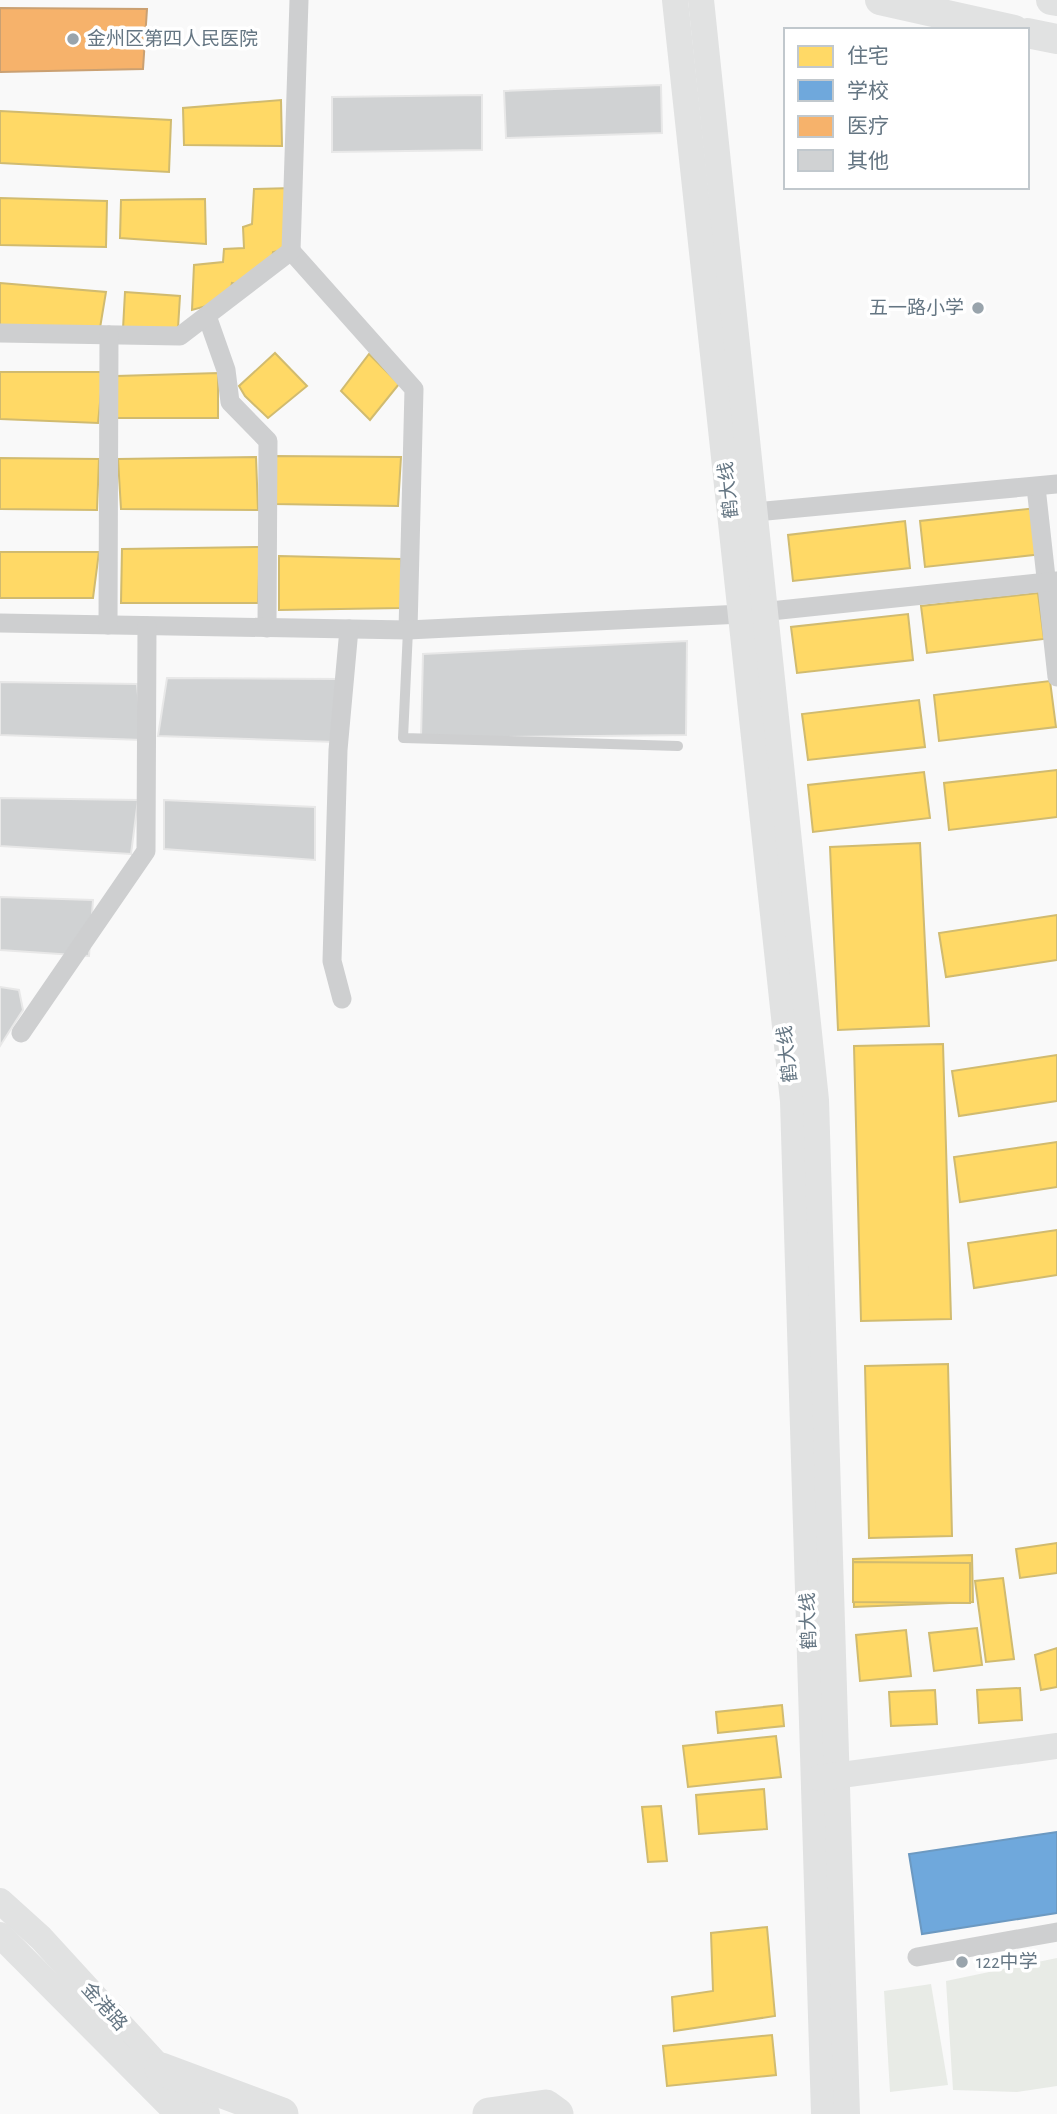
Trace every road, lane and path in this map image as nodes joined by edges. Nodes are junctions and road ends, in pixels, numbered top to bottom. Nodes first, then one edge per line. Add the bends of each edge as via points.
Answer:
1 (299, 0) edge
2 (675, 0) edge
3 (701, 0) edge
4 (880, 0) edge
5 (1051, 0) edge
6 (1057, 1) edge
7 (1005, 28) edge
8 (1029, 33) edge
9 (1057, 39) edge
10 (291, 251) junction
11 (207, 316) junction
12 (0, 333) edge
13 (109, 335) junction
14 (1057, 484) edge
15 (1036, 487) junction
16 (755, 512) junction
17 (1052, 582) edge
18 (754, 612) junction
19 (0, 623) edge
20 (108, 625) junction
21 (147, 625) junction
22 (267, 628) junction
23 (349, 629) junction
24 (408, 630) junction
25 (1057, 677) edge
26 (678, 746) dead end
27 (342, 999) dead end
28 (21, 1033) dead end
29 (1057, 1746) edge
30 (825, 1778) junction
31 (0, 1901) edge
32 (1057, 1932) edge
33 (0, 1935) edge
34 (917, 1957) dead end
35 (161, 2069) junction
36 (178, 2114) edge
37 (207, 2114) edge
38 (282, 2114) edge
39 (489, 2114) edge
40 (557, 2114) edge
41 (824, 2114) edge
42 (847, 2114) edge

1 - 10 street
2 - 18 main road, 鹤大线
3 - 16 main road, 鹤大线
4 - 7 main road
5 - 6 main road
8 - 9 main road
10 - 11 street
10 - 24 street via 414,388
11 - 13 street via 180,336
11 - 22 street via 226,370 230,402 268,440
12 - 13 street
13 - 20 street
14 - 15 street
15 - 16 street
15 - 17 street
16 - 18 main road, 鹤大线
17 - 18 street
17 - 25 street
18 - 24 street
18 - 30 main road, 鹤大线 via 816,1100
19 - 20 street
20 - 21 street
21 - 22 street
21 - 28 street via 146,851
22 - 23 street
23 - 24 street
23 - 27 street via 338,750 332,961
24 - 26 lane via 403,738
29 - 30 main road
30 - 41 main road, 鹤大线
30 - 42 main road, 鹤大线
31 - 35 main road, 金港路 via 41,1938
32 - 34 street
33 - 36 main road, 金港路
35 - 37 main road, 金港路
35 - 38 highway
39 - 40 highway via 546,2106

